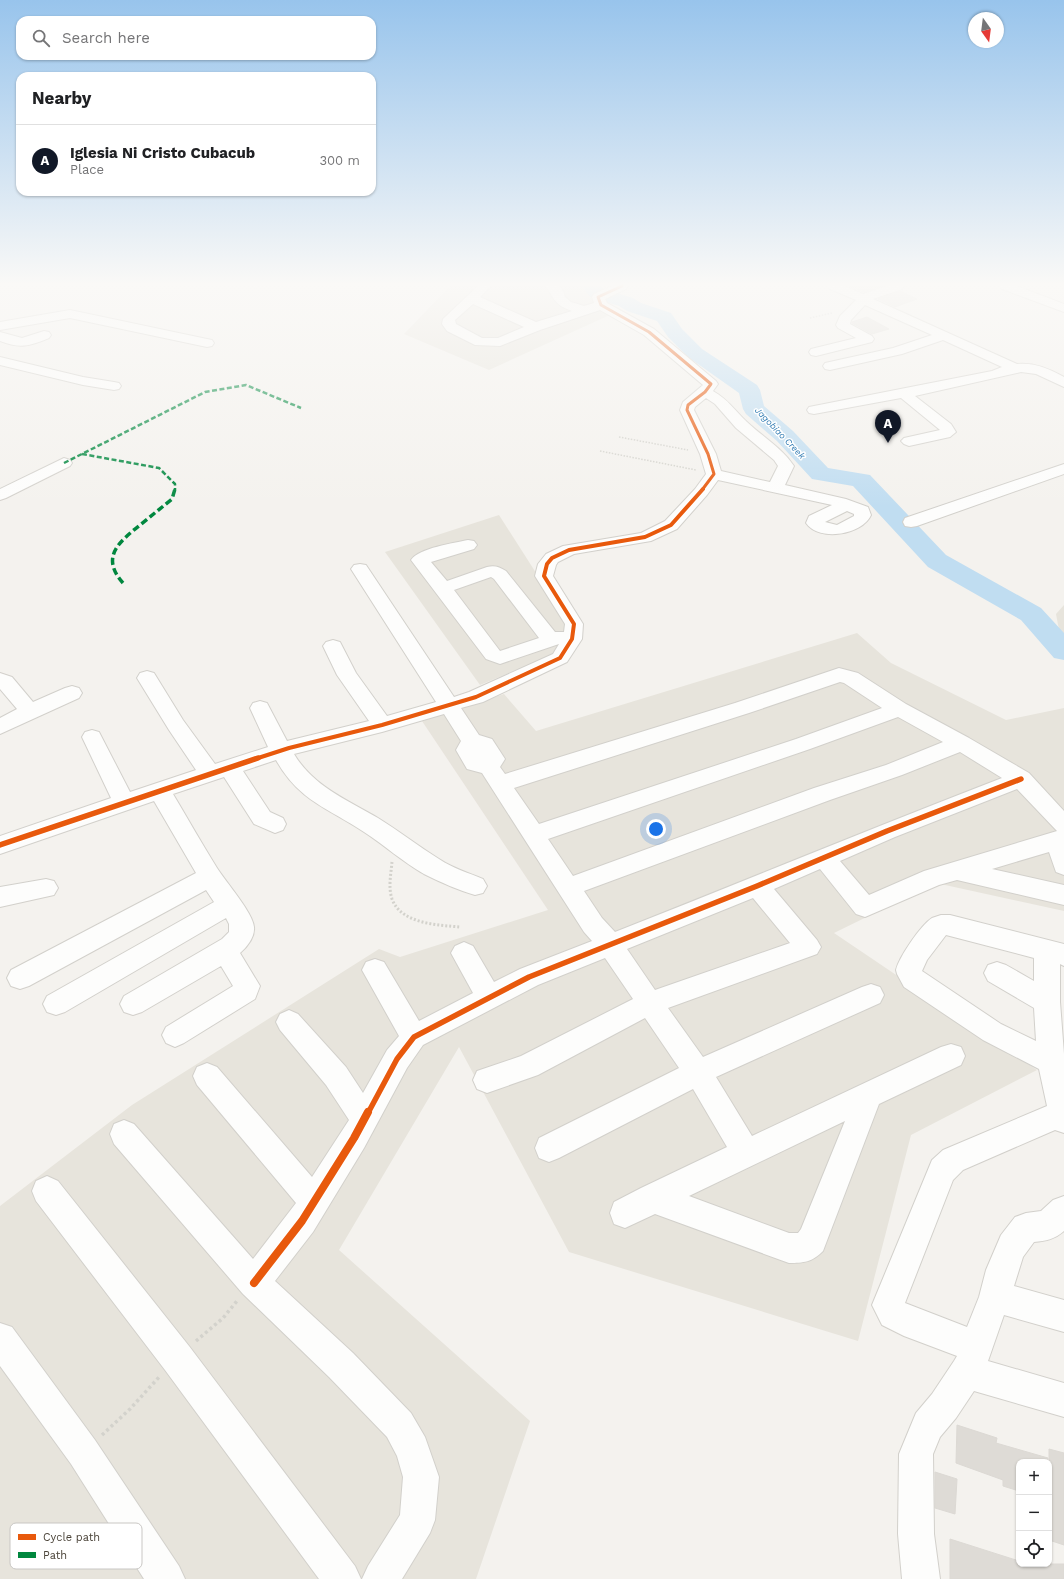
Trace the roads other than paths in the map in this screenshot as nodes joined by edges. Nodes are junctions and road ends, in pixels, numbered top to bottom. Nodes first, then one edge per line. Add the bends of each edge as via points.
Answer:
1 (681, 360) edge
2 (858, 360) edge
3 (996, 360) edge
4 (0, 363) edge
5 (830, 366) dead end
6 (1015, 368) junction
7 (12, 378) dead end
8 (1064, 382) edge
9 (114, 386) dead end
10 (705, 392) junction
11 (904, 394) junction
12 (814, 410) dead end
13 (909, 441) dead end
14 (64, 463) dead end
15 (1064, 469) edge
16 (714, 474) junction
17 (776, 487) junction
18 (0, 494) edge
19 (847, 504) dead end
20 (911, 522) dead end
21 (468, 545) dead end
22 (360, 569) dead end
23 (443, 588) junction
24 (550, 639) junction
25 (572, 639) junction
26 (333, 646) dead end
27 (147, 678) dead end
28 (0, 680) edge
29 (72, 693) dead end
30 (448, 704) junction
31 (260, 708) dead end
32 (899, 709) junction
33 (30, 711) junction
34 (382, 725) junction
35 (0, 727) edge
36 (92, 737) dead end
37 (962, 743) junction
38 (280, 751) junction
39 (219, 770) junction
40 (495, 776) junction
41 (1021, 780) junction
42 (160, 791) junction
43 (124, 802) junction
44 (275, 824) dead end
45 (1062, 834) edge
46 (533, 835) junction
47 (0, 845) edge
48 (824, 857) junction
49 (1064, 866) edge
50 (956, 870) junction
51 (210, 877) junction
52 (475, 886) dead end
53 (569, 886) junction
54 (757, 886) junction
55 (46, 888) dead end
56 (1064, 895) edge
57 (0, 897) edge
58 (229, 905) junction
59 (610, 944) junction
60 (225, 952) junction
61 (464, 954) dead end
62 (1056, 954) edge
63 (375, 970) dead end
64 (997, 973) dead end
65 (20, 978) dead end
66 (870, 995) dead end
67 (489, 997) junction
68 (1047, 1002) junction
69 (650, 1003) junction
70 (56, 1004) dead end
71 (133, 1004) dead end
72 (289, 1022) dead end
73 (175, 1035) dead end
74 (414, 1037) junction
75 (951, 1056) dead end
76 (1051, 1062) junction
77 (698, 1072) junction
78 (207, 1076) dead end
79 (487, 1080) dead end
80 (868, 1097) junction
81 (1064, 1115) edge
82 (364, 1119) junction
83 (124, 1134) dead end
84 (549, 1148) dead end
85 (746, 1153) junction
86 (47, 1191) dead end
87 (652, 1198) junction
88 (314, 1200) junction
89 (626, 1212) dead end
90 (1059, 1222) edge
91 (254, 1283) junction
92 (995, 1297) junction
93 (1064, 1316) edge
94 (0, 1339) edge
95 (971, 1359) junction
96 (1064, 1400) edge
97 (129, 1523) edge
98 (142, 1542) edge
99 (166, 1579) edge
100 (342, 1579) edge
101 (381, 1579) edge
102 (921, 1579) edge

1 - 10 street via 711,384
2 - 5 street
3 - 6 street
4 - 7 street via 12,372
4 - 9 street
6 - 8 street via 1046,373
6 - 11 street
10 - 16 street via 688,406 687,410 708,454
10 - 17 street via 720,401 741,425 780,457 786,466
11 - 12 street
11 - 13 street via 946,427 948,432
14 - 18 street
15 - 20 street
16 - 17 street
16 - 25 street via 671,525 645,537 569,550 552,558 547,564 544,576 574,624
17 - 19 street
21 - 23 street via 420,560
22 - 30 street
23 - 24 street via 493,571 500,575
23 - 24 street via 493,655 500,658
24 - 25 street
25 - 30 street via 560,658 476,697
26 - 34 street via 347,675
27 - 39 street via 176,725
28 - 33 street via 5,682
29 - 33 street
30 - 34 street
30 - 40 street via 472,741 467,750 475,764
31 - 38 street
32 - 37 street
32 - 40 street via 850,678 839,675 742,708
32 - 46 street
33 - 35 street
34 - 38 street
36 - 43 street
37 - 41 street
37 - 53 street via 894,770 815,796
38 - 39 street
38 - 52 street via 306,785 432,867
39 - 42 street
39 - 44 street via 262,818
40 - 46 street
41 - 45 street
41 - 48 street
42 - 43 street
42 - 51 street
43 - 47 street
45 - 49 street
45 - 50 street
46 - 53 street
48 - 50 street via 865,908
48 - 54 street
50 - 56 street
51 - 58 street
51 - 65 street
53 - 59 street via 593,925
54 - 59 street
54 - 69 street via 808,947
55 - 57 street
58 - 60 street via 240,917 242,935
58 - 70 street
59 - 67 street via 529,977
59 - 69 street
60 - 71 street
60 - 73 street via 247,986 246,991
61 - 67 street
62 - 68 street
62 - 76 street via 941,925 933,932 909,967 913,979 992,1032
63 - 74 street
64 - 68 street
66 - 77 street
67 - 74 street
68 - 76 street
69 - 77 street
69 - 79 street via 528,1066
72 - 82 street via 336,1076
74 - 82 street via 397,1059
75 - 80 street
76 - 81 street
77 - 84 street
77 - 85 street
78 - 88 street
80 - 85 street
80 - 87 street via 812,1240 804,1248 789,1248
81 - 95 street via 953,1160 942,1170 888,1305 893,1314
82 - 88 street
83 - 91 street
85 - 87 street
86 - 100 street via 177,1358
87 - 89 street
88 - 91 street via 302,1221
90 - 92 street via 1026,1228 1012,1246
91 - 101 street via 341,1365 399,1425 413,1449 421,1477 417,1520
92 - 93 street
92 - 95 street
94 - 97 street via 83,1452
95 - 96 street
95 - 102 street via 944,1406 928,1425 916,1454 916,1534
98 - 99 street

